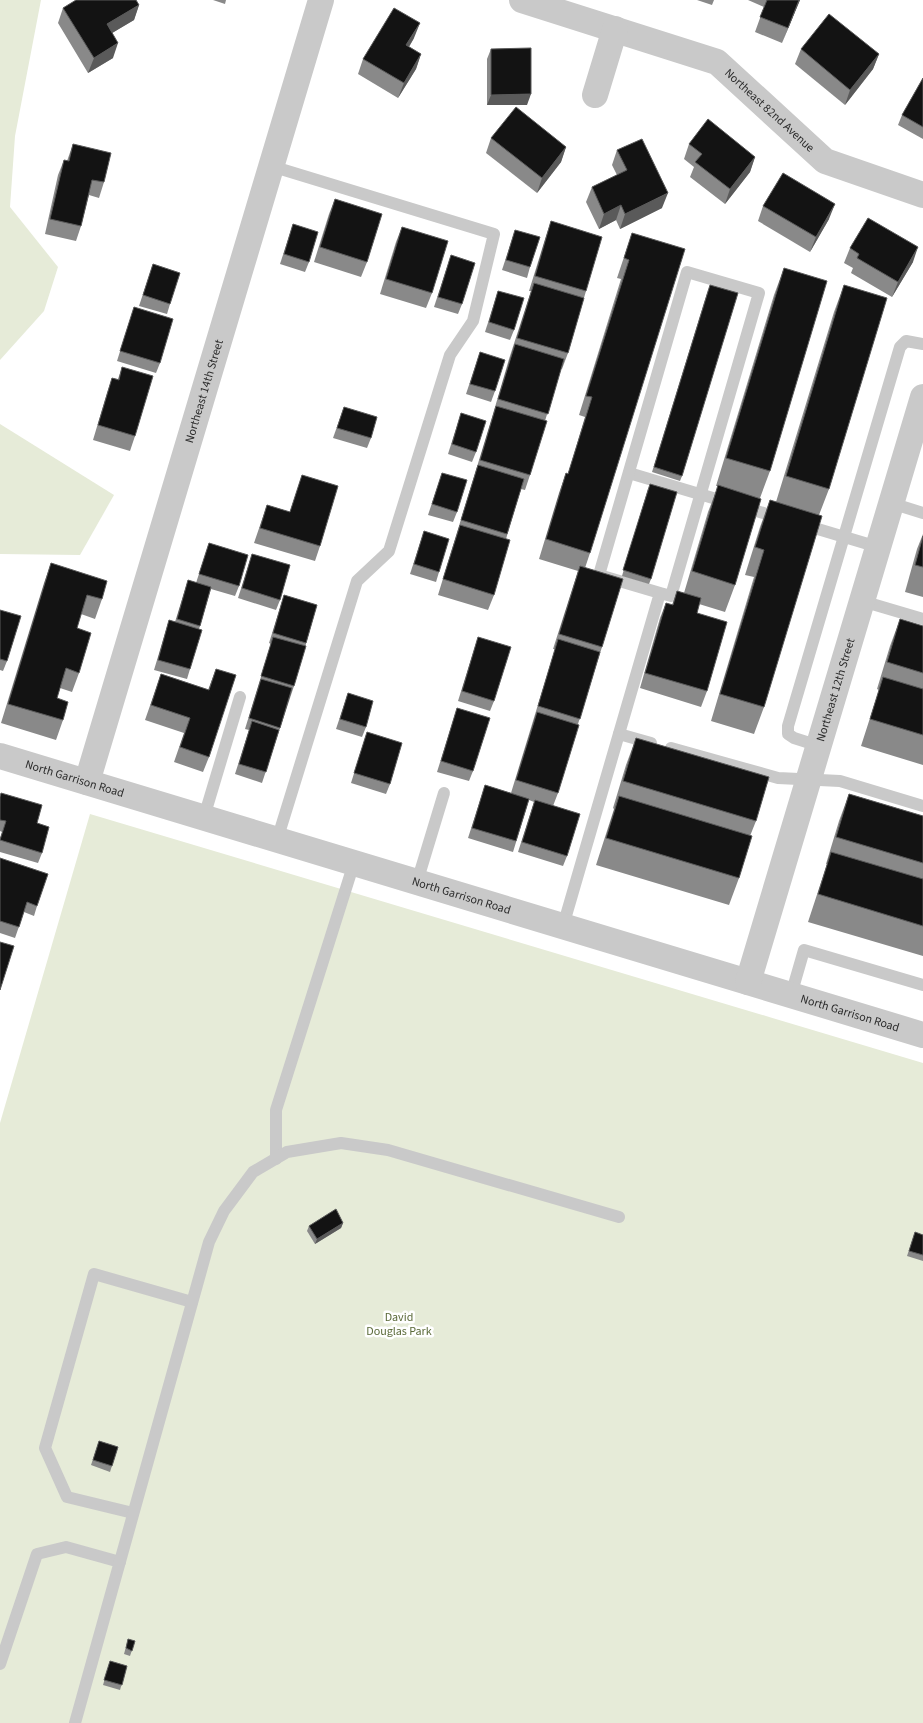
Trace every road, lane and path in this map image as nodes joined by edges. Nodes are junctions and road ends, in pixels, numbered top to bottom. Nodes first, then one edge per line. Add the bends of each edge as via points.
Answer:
1 (321, 0) edge
2 (522, 0) edge
3 (615, 30) junction
4 (595, 95) dead end
5 (271, 166) junction
6 (923, 195) edge
7 (923, 344) edge
8 (921, 412) edge
9 (629, 473) junction
10 (700, 494) junction
11 (891, 504) junction
12 (923, 513) edge
13 (844, 536) junction
14 (878, 546) junction
15 (660, 592) junction
16 (862, 601) junction
17 (923, 619) edge
18 (240, 698) dead end
19 (619, 734) junction
20 (819, 746) junction
21 (0, 756) edge
22 (808, 780) junction
23 (87, 782) junction
24 (444, 793) dead end
25 (923, 806) edge
26 (204, 817) junction
27 (277, 840) junction
28 (354, 863) junction
29 (417, 882) junction
30 (563, 926) junction
31 (748, 982) junction
32 (923, 985) edge
33 (791, 995) junction
34 (923, 1035) edge
35 (276, 1159) junction
36 (619, 1216) dead end
37 (192, 1302) junction
38 (133, 1513) junction
39 (120, 1562) junction
40 (0, 1664) edge
41 (75, 1723) edge

1 - 5 street, Northeast 14th Street
2 - 3 street, Northeast 82nd Avenue
3 - 4 street
3 - 6 street, Northeast 82nd Avenue via 717,62 825,160
5 - 23 street, Northeast 14th Street
5 - 27 lane via 494,234 473,320 450,355 389,551 357,582
7 - 13 lane via 906,341 900,347
8 - 11 street, Northeast 12th Street
9 - 10 lane
9 - 10 lane via 687,272 750,290 759,293
9 - 15 lane via 599,575
10 - 13 lane
10 - 15 lane via 671,596
11 - 12 lane
11 - 14 street, Northeast 12th Street
13 - 14 lane
13 - 20 lane via 788,726 788,734 794,738
14 - 16 street, Northeast 12th Street
15 - 19 lane
16 - 17 lane
16 - 20 street, Northeast 12th Street
18 - 26 lane
19 - 22 lane via 778,778
19 - 30 lane
20 - 22 street, Northeast 12th Street
21 - 23 street, North Garrison Road
22 - 25 lane via 840,781
22 - 31 street, Northeast 12th Street
23 - 26 street, North Garrison Road
24 - 29 lane
26 - 27 street, North Garrison Road
27 - 28 street, North Garrison Road
28 - 29 street, North Garrison Road
28 - 35 lane via 276,1110
29 - 30 street, North Garrison Road
30 - 31 street, North Garrison Road
31 - 33 street, North Garrison Road
32 - 33 lane via 804,950
33 - 34 street, North Garrison Road
35 - 36 lane via 287,1152 341,1143 388,1150
35 - 37 lane via 253,1172 224,1211 208,1242
37 - 38 lane
37 - 38 lane via 94,1274 45,1448 67,1497
38 - 39 lane
39 - 40 lane via 66,1547 37,1554
39 - 41 lane

